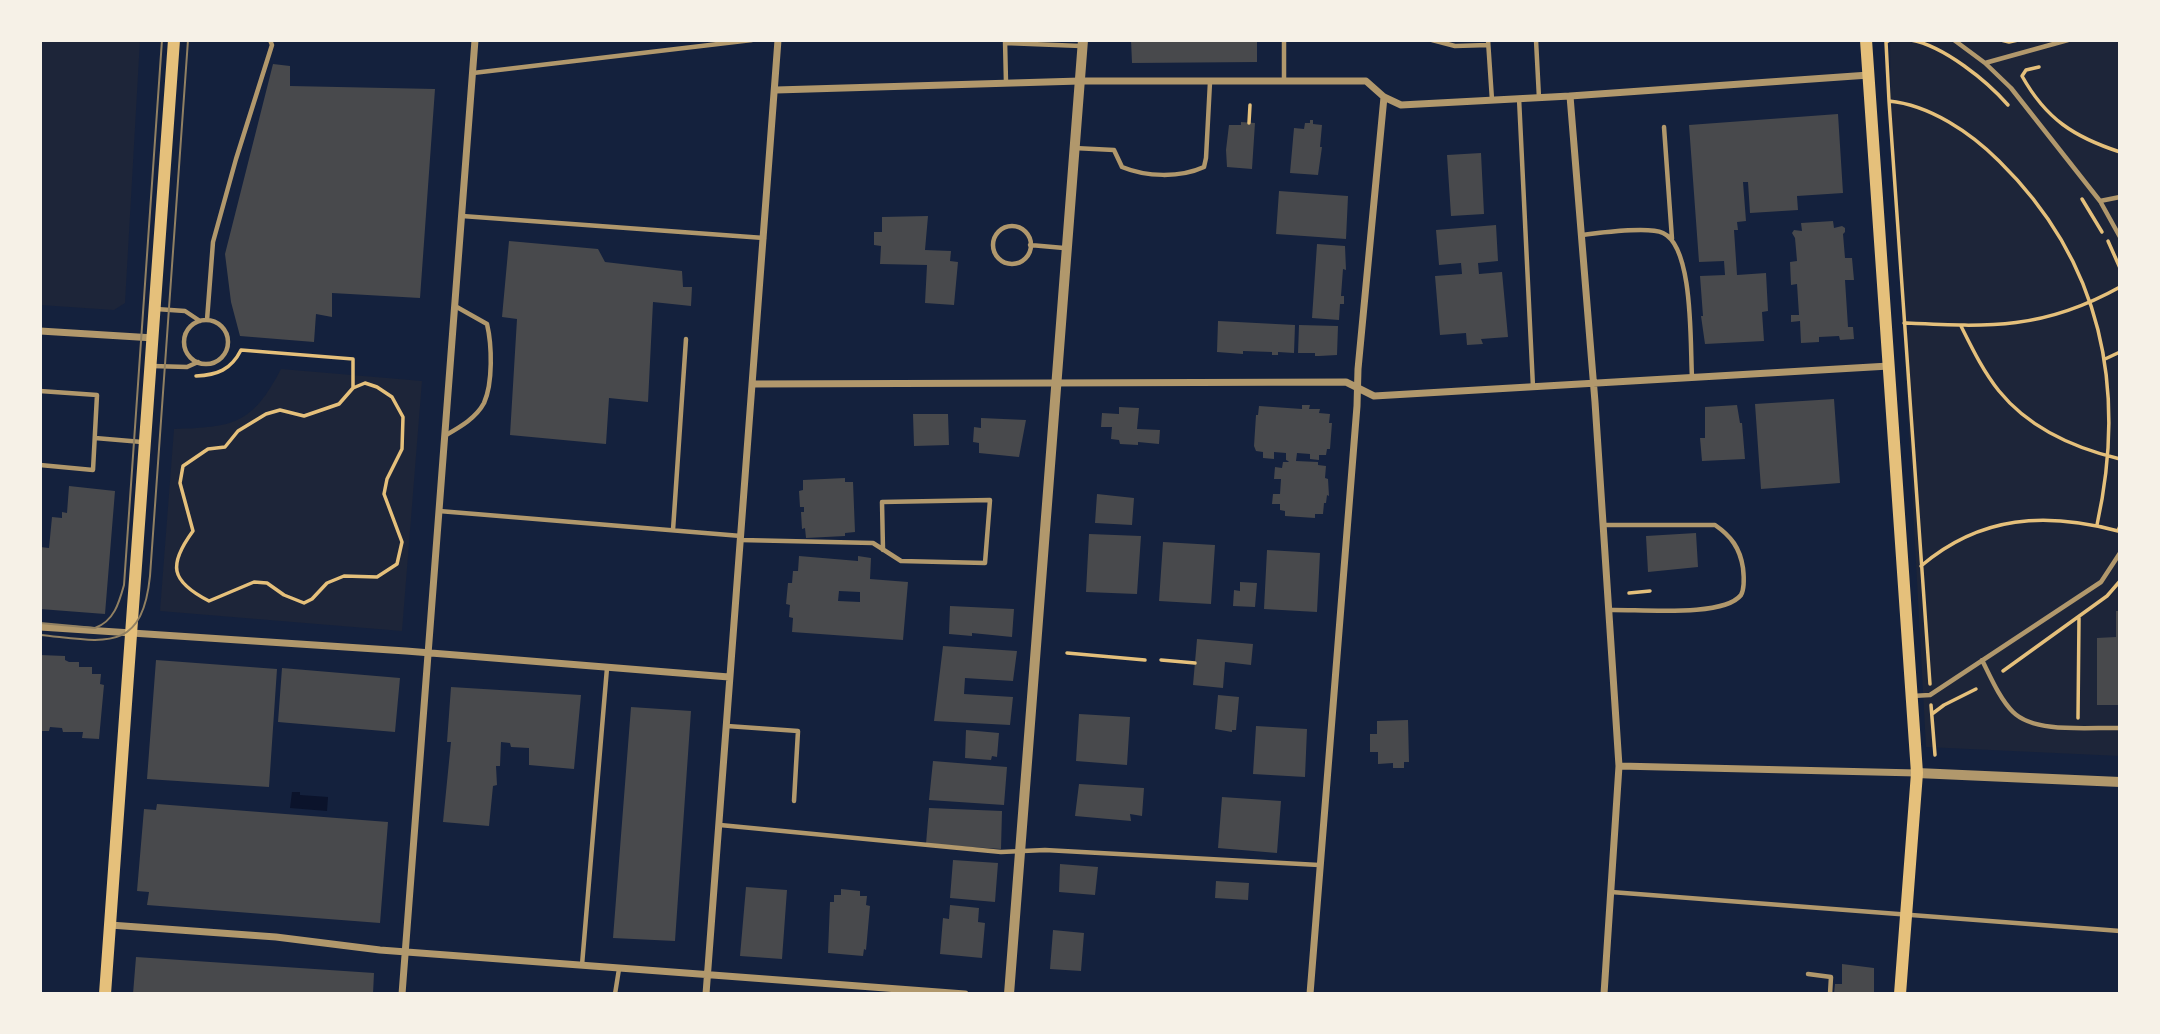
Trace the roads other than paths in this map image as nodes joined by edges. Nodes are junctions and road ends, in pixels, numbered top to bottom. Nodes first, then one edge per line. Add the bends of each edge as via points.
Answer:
1 (174, 40) edge
2 (270, 40) edge
3 (475, 40) edge
4 (752, 40) edge
5 (778, 40) edge
6 (1284, 40) edge
7 (1432, 40) edge
8 (1536, 40) edge
9 (1866, 40) edge
10 (1954, 40) edge
11 (2068, 40) edge
12 (1005, 42) edge
13 (1488, 42) edge
14 (1083, 43) edge
15 (1984, 63) junction
16 (473, 73) junction
17 (1869, 75) junction
18 (1080, 81) junction
19 (1210, 81) junction
20 (1284, 81) junction
21 (1006, 83) junction
22 (776, 90) junction
23 (1570, 96) junction
24 (1384, 97) junction
25 (1539, 98) junction
26 (1519, 99) junction
27 (1492, 100) junction
28 (1664, 127) dead end
29 (1074, 148) junction
30 (2120, 197) edge
31 (2100, 201) junction
32 (462, 216) junction
33 (1582, 235) junction
34 (2120, 237) edge
35 (764, 238) junction
36 (1672, 240) junction
37 (1031, 245) junction
38 (1066, 248) junction
39 (455, 306) junction
40 (156, 309) junction
41 (206, 320) junction
42 (200, 321) junction
43 (40, 331) edge
44 (154, 338) junction
45 (686, 339) dead end
46 (198, 362) junction
47 (151, 365) junction
48 (1889, 366) junction
49 (1692, 377) junction
50 (1055, 383) junction
51 (752, 384) junction
52 (1594, 384) junction
53 (1359, 387) junction
54 (1534, 387) junction
55 (40, 391) edge
56 (445, 436) junction
57 (95, 438) junction
58 (146, 442) junction
59 (40, 465) edge
60 (439, 511) junction
61 (1604, 525) junction
62 (673, 530) junction
63 (741, 538) junction
64 (884, 550) junction
65 (2120, 553) edge
66 (1609, 610) junction
67 (40, 627) edge
68 (132, 635) junction
69 (428, 654) junction
70 (1982, 660) junction
71 (607, 668) junction
72 (729, 677) junction
73 (1911, 696) junction
74 (727, 726) junction
75 (2120, 728) edge
76 (1619, 766) junction
77 (1917, 773) junction
78 (2120, 782) edge
79 (794, 801) dead end
80 (720, 825) junction
81 (1020, 850) junction
82 (1319, 865) junction
83 (1611, 892) junction
84 (1906, 916) junction
85 (110, 925) junction
86 (2120, 932) edge
87 (406, 952) junction
88 (582, 965) junction
89 (619, 968) junction
90 (708, 973) junction
91 (1808, 974) dead end
92 (105, 994) edge
93 (402, 994) edge
94 (615, 994) edge
95 (706, 994) edge
96 (965, 994) edge
97 (1009, 994) edge
98 (1310, 994) edge
99 (1604, 994) edge
100 (1830, 994) edge
101 (1900, 994) edge

1 - 40 main road
2 - 41 lane via 213,242
3 - 16 street
4 - 16 lane
5 - 22 street
6 - 20 lane
7 - 13 lane via 1455,46
8 - 25 lane
9 - 17 main road
10 - 15 lane
11 - 15 lane
12 - 14 lane
12 - 21 lane
13 - 27 lane
14 - 18 street
15 - 31 lane via 2011,88
16 - 32 street
17 - 23 street
17 - 48 main road
18 - 19 street
18 - 21 street
18 - 29 street
19 - 20 street
19 - 29 lane via 1204,167 1192,173 1139,174 1122,167 1114,150
20 - 24 street via 1366,81
21 - 22 street
22 - 35 street
23 - 25 street
23 - 33 street
24 - 27 street via 1401,105
24 - 53 street
25 - 26 street
26 - 27 street
26 - 54 lane
28 - 36 lane
29 - 38 street
30 - 31 lane
31 - 34 lane
32 - 35 lane
32 - 39 street
33 - 36 lane via 1662,232
33 - 52 street
35 - 51 street
36 - 49 lane via 1686,274
37 - 37 lane via 1026,233 1012,226 994,237 993,250 1004,263 1016,264 1025,259
37 - 38 lane
38 - 50 street
39 - 56 street
39 - 56 lane via 487,324 489,375 484,402 468,422
40 - 42 lane via 186,312
40 - 44 main road
41 - 42 lane
41 - 46 lane via 223,328 228,346 216,361
42 - 46 lane via 186,332 184,341 190,357
43 - 44 street
44 - 47 main road
45 - 62 lane
46 - 47 lane via 187,367
47 - 58 main road
48 - 49 street
48 - 73 main road
49 - 52 street
50 - 51 street
50 - 53 street via 1346,382
50 - 81 street
51 - 63 street
52 - 54 street
52 - 61 street
53 - 54 street via 1374,396
53 - 82 street
55 - 57 lane via 97,395
56 - 60 street
57 - 58 lane
57 - 59 lane via 93,470
58 - 68 main road
60 - 62 lane
60 - 69 street
61 - 66 street
61 - 66 lane via 1715,525 1738,547 1744,580 1743,592 1722,606
62 - 63 lane
63 - 64 lane via 873,543
63 - 72 street
64 - 64 lane via 901,561 985,563 990,500 882,502
65 - 70 lane via 2101,582
66 - 76 street
67 - 68 street
68 - 69 street
68 - 85 main road
69 - 71 street
69 - 87 street
70 - 73 lane via 1930,695
70 - 75 lane via 2013,712 2026,721 2040,726
71 - 72 street
71 - 88 lane
72 - 74 street
73 - 77 main road
74 - 79 lane via 798,731
74 - 80 street
76 - 77 street
76 - 83 street
77 - 78 street
77 - 84 main road
80 - 81 lane via 1001,852
80 - 90 street
81 - 82 lane
81 - 97 street
82 - 98 street
83 - 84 lane
83 - 99 street
84 - 86 lane
84 - 101 main road
85 - 87 street
85 - 92 main road
87 - 88 street
87 - 93 street
88 - 89 street
89 - 90 street
89 - 94 lane
90 - 95 street
90 - 96 street
91 - 100 lane via 1831,977

